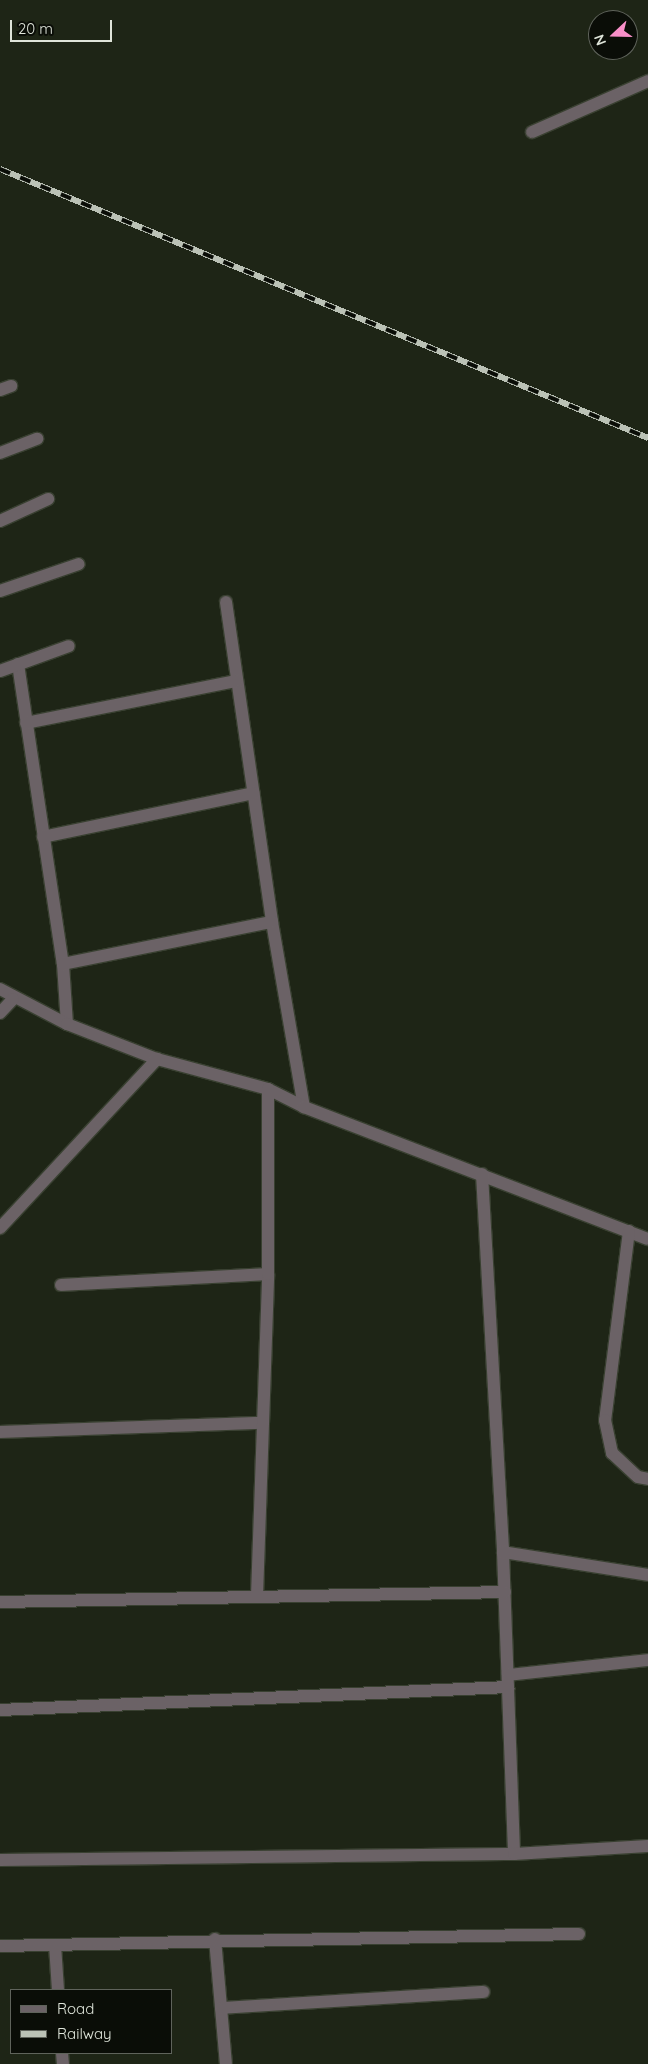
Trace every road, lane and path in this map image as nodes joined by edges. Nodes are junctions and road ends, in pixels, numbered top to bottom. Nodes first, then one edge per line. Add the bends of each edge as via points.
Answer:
1 (648, 81) edge
2 (532, 132) dead end
3 (37, 439) dead end
4 (0, 453) edge
5 (48, 499) dead end
6 (0, 520) edge
7 (79, 564) dead end
8 (0, 591) edge
9 (226, 602) dead end
10 (69, 646) dead end
11 (18, 664) junction
12 (0, 671) edge
13 (237, 681) junction
14 (26, 723) junction
15 (253, 793) junction
16 (43, 836) junction
17 (272, 922) junction
18 (63, 964) junction
19 (0, 989) edge
20 (13, 999) junction
21 (0, 1013) edge
22 (67, 1024) junction
23 (158, 1059) junction
24 (268, 1089) junction
25 (304, 1107) junction
26 (482, 1174) junction
27 (0, 1228) edge
28 (629, 1231) junction
29 (648, 1240) edge
30 (268, 1274) junction
31 (61, 1285) dead end
32 (263, 1423) junction
33 (0, 1432) edge
34 (648, 1479) edge
35 (503, 1552) junction
36 (648, 1575) edge
37 (505, 1592) junction
38 (257, 1596) junction
39 (0, 1602) edge
40 (648, 1660) edge
41 (508, 1681) junction
42 (0, 1710) edge
43 (648, 1846) edge
44 (514, 1854) junction
45 (0, 1860) edge
46 (579, 1934) dead end
47 (215, 1939) junction
48 (0, 1946) edge
49 (54, 1946) junction
50 (58, 1989) edge
51 (484, 1992) dead end
52 (221, 2008) junction
53 (226, 2064) edge

1 - 2 street
3 - 4 street
5 - 6 street
7 - 8 street
9 - 13 street
10 - 11 street
11 - 12 street
11 - 14 street
13 - 14 street
13 - 15 street
14 - 16 street
15 - 16 street
15 - 17 street
16 - 18 street
17 - 18 street
17 - 25 street
18 - 22 street
19 - 20 street
20 - 21 street
20 - 22 street
22 - 23 street
23 - 24 street
23 - 27 street
24 - 25 street
24 - 30 street
25 - 26 street
26 - 28 street
26 - 35 street
28 - 29 street
28 - 34 street via 605,1420 612,1453 638,1477
30 - 31 street
30 - 32 street
32 - 33 street
32 - 38 street
35 - 36 street
35 - 37 street
37 - 38 street
37 - 41 street
38 - 39 street
40 - 41 street
41 - 42 street
41 - 44 street
43 - 44 street
44 - 45 street
46 - 47 street
47 - 49 street
47 - 52 street
48 - 49 street
49 - 50 street
51 - 52 street
52 - 53 street

